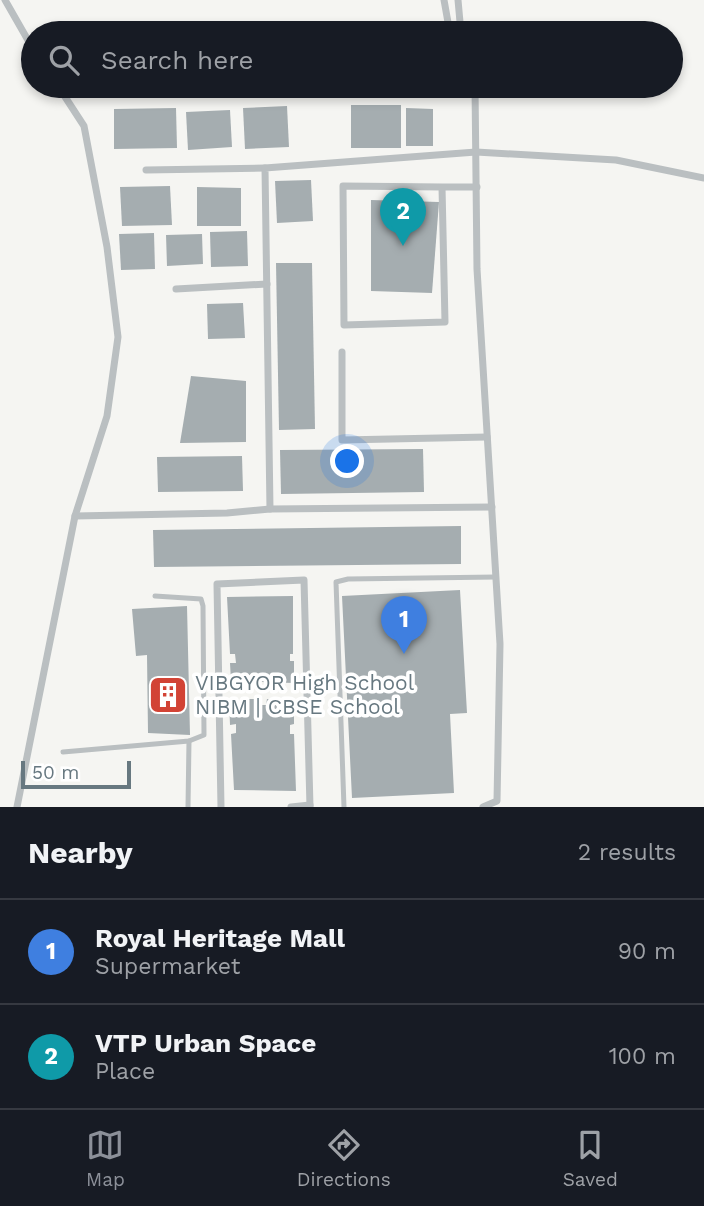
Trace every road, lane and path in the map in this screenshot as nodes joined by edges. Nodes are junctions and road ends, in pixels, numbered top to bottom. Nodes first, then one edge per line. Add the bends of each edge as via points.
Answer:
1 (5, 0) edge
2 (444, 0) edge
3 (456, 1) edge
4 (448, 21) edge
5 (459, 21) edge
6 (21, 28) edge
7 (66, 98) edge
8 (475, 98) edge
9 (477, 152) junction
10 (265, 168) junction
11 (146, 170) dead end
12 (704, 178) edge
13 (442, 187) junction
14 (477, 187) junction
15 (267, 284) junction
16 (176, 289) dead end
17 (342, 352) dead end
18 (487, 437) junction
19 (492, 507) junction
20 (270, 509) junction
21 (75, 516) junction
22 (496, 578) junction
23 (155, 596) dead end
24 (189, 741) junction
25 (63, 752) dead end
26 (310, 806) edge
27 (17, 807) edge
28 (188, 807) edge
29 (221, 807) edge
30 (291, 807) edge
31 (344, 807) edge
32 (483, 807) edge

1 - 6 street
2 - 4 street
3 - 5 street
7 - 21 street via 84,126 118,337 107,416
8 - 9 street
9 - 10 street
9 - 12 street via 615,160
9 - 14 street
10 - 11 street
10 - 15 street
13 - 13 street via 343,186 344,324 445,322
13 - 14 street
14 - 18 street
15 - 16 street
15 - 20 street
17 - 18 street via 342,440
18 - 19 street
19 - 20 street
19 - 22 street
20 - 21 street
21 - 27 street
22 - 31 lane via 336,582
22 - 32 street via 500,644 497,801
23 - 24 lane via 201,599 203,606 204,735
24 - 25 lane
24 - 28 lane
26 - 29 street via 304,580 217,584
26 - 30 street

